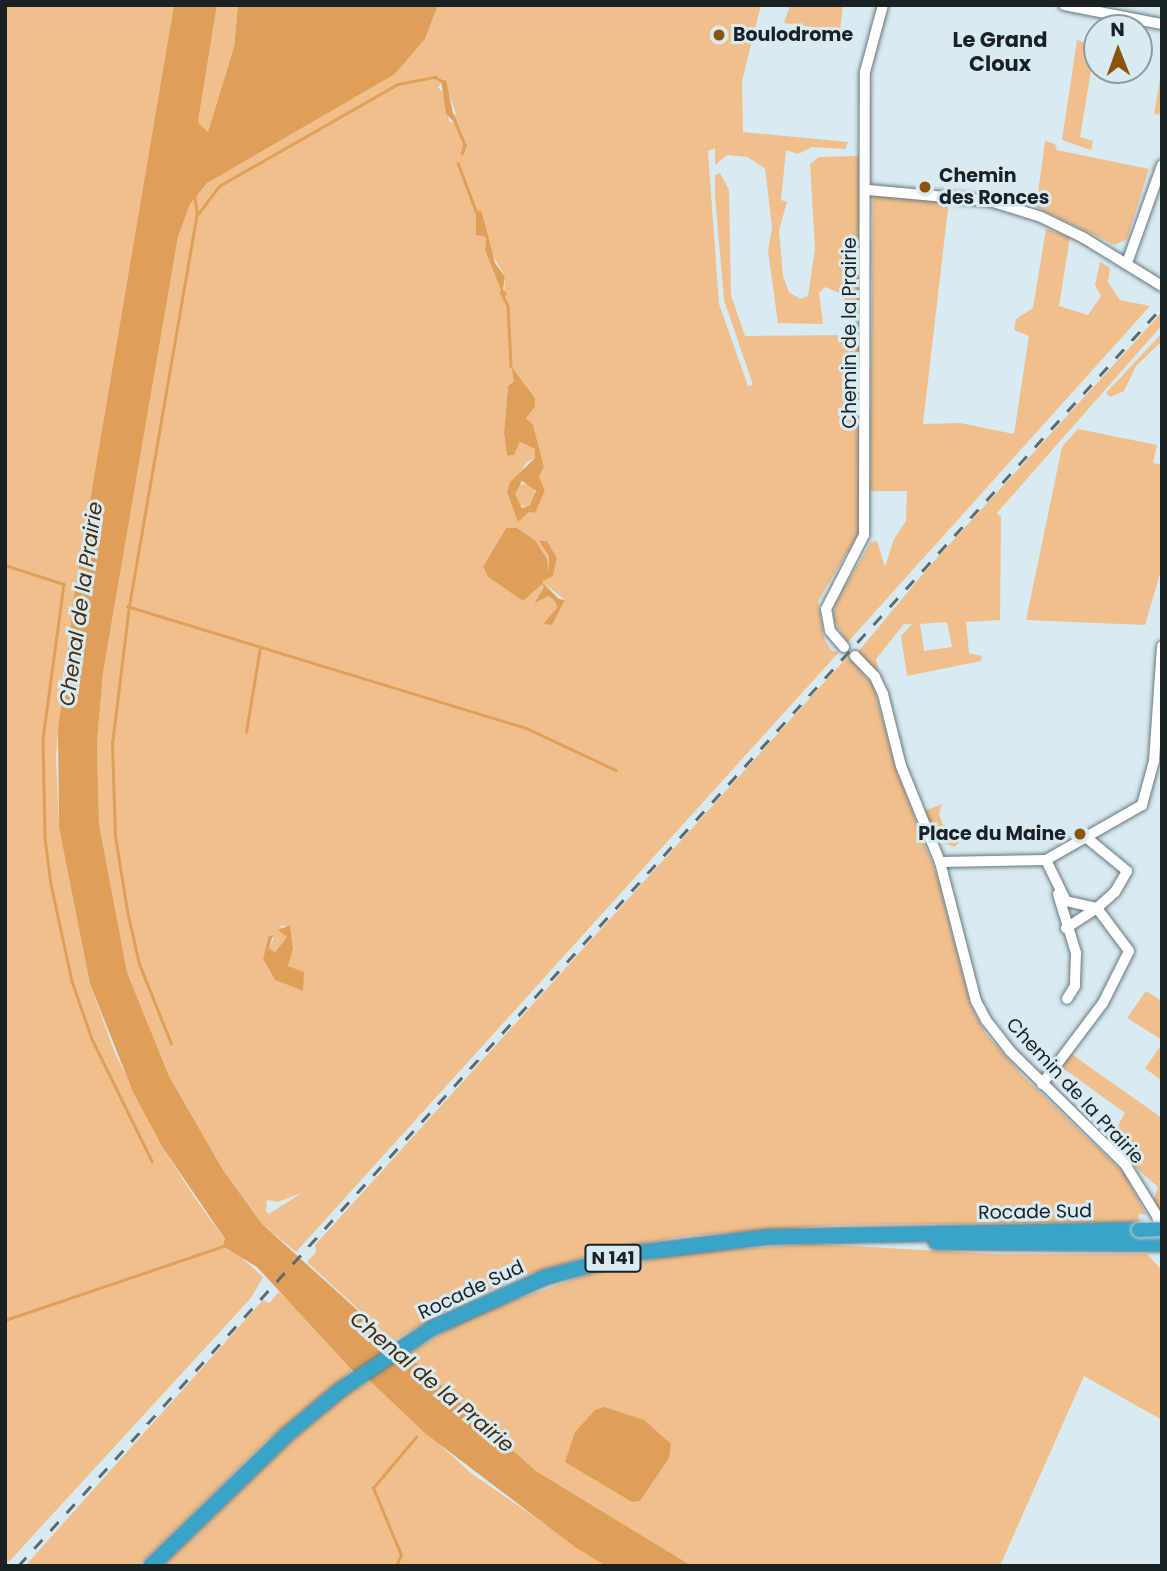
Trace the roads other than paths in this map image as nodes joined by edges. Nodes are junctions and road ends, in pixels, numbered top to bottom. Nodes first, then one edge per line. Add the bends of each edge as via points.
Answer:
1 (883, 5) edge
2 (1064, 5) edge
3 (1162, 24) edge
4 (1162, 165) edge
5 (868, 190) junction
6 (1127, 263) junction
7 (1162, 286) edge
8 (1162, 646) edge
9 (844, 647) dead end
10 (855, 656) dead end
11 (1087, 838) junction
12 (1046, 860) junction
13 (940, 862) junction
14 (1056, 887) junction
15 (1097, 908) junction
16 (1066, 928) junction
17 (1067, 999) dead end
18 (1042, 1084) junction
19 (1162, 1229) edge
20 (1162, 1235) edge
21 (1139, 1237) junction
22 (1162, 1244) edge
23 (151, 1566) edge

1 - 5 street, Chemin de la Prairie via 865,72
2 - 3 street
4 - 6 street
5 - 6 street via 990,201 1041,218
5 - 9 street, Chemin de la Prairie via 864,535 826,608 830,631
6 - 7 street
8 - 11 street via 1156,746 1146,799
10 - 13 street, Chemin de la Prairie via 880,685 901,766
11 - 12 street
11 - 15 street via 1127,871 1115,892
12 - 13 street
12 - 14 street
13 - 18 street, Chemin de la Prairie via 976,1001 1010,1051
14 - 15 street via 1073,906
14 - 16 street
15 - 16 street
15 - 18 street via 1129,951 1103,1003
16 - 17 street via 1076,953 1075,986
18 - 20 street, Chemin de la Prairie via 1125,1164 1157,1216
19 - 21 highway, N 141, bridge
21 - 22 highway, N 141
21 - 23 highway, Rocade Sud / N 141 via 805,1235 635,1253 514,1288 432,1328 340,1390 285,1436

